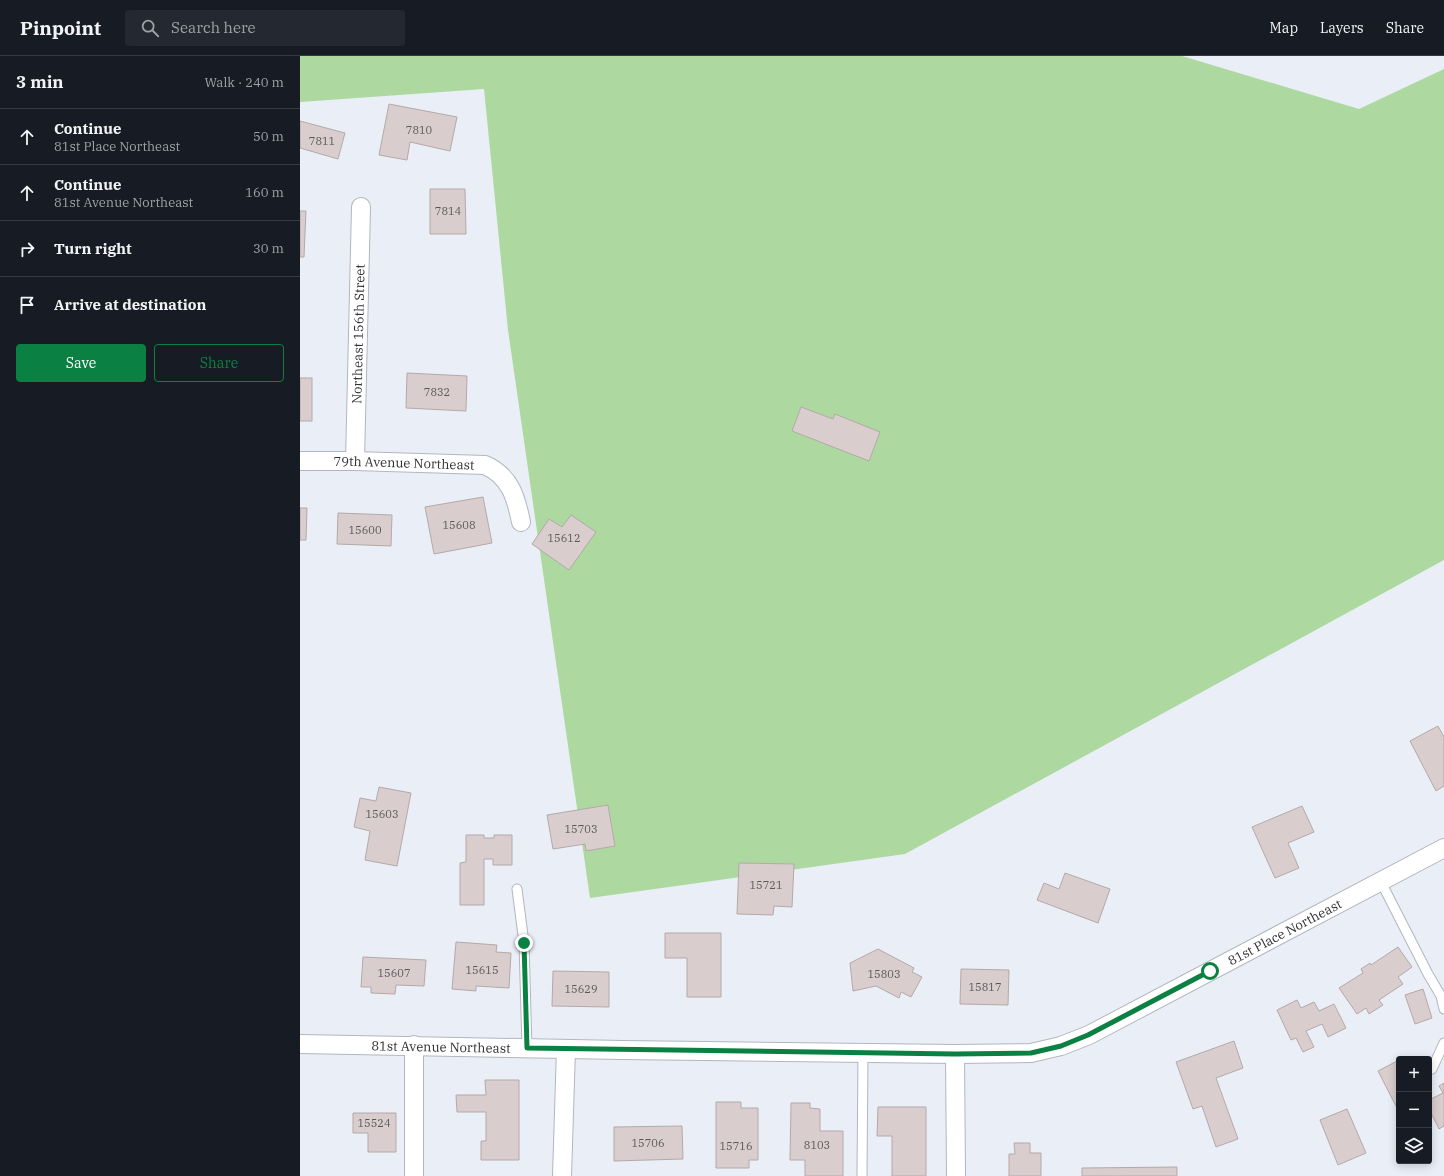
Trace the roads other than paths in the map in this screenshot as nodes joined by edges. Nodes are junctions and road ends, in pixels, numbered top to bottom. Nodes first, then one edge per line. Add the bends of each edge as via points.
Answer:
1 (361, 207) dead end
2 (356, 460) junction
3 (300, 461) edge
4 (522, 522) dead end
5 (1444, 848) edge
6 (1380, 882) junction
7 (517, 889) dead end
8 (1444, 1009) edge
9 (1444, 1043) edge
10 (300, 1044) edge
11 (414, 1045) junction
12 (1061, 1046) joint
13 (527, 1048) junction
14 (566, 1049) junction
15 (863, 1053) junction
16 (955, 1054) junction
17 (1432, 1069) dead end
18 (414, 1176) edge
19 (562, 1176) edge
20 (862, 1176) edge
21 (956, 1176) edge

1 - 2 street, Northeast 156th Street
2 - 3 street, 79th Avenue Northeast
2 - 4 street, 79th Avenue Northeast via 484,465 496,470 504,478 517,503
5 - 6 street, 81st Place Northeast
6 - 8 lane via 1441,996
6 - 12 street, 81st Place Northeast via 1088,1035
7 - 13 lane via 524,943
9 - 17 lane
10 - 11 street, 81st Avenue Northeast
11 - 13 street, 81st Avenue Northeast
11 - 18 street
12 - 16 street, 81st Avenue Northeast via 1031,1053
13 - 14 street, 81st Avenue Northeast
14 - 15 street, 81st Avenue Northeast
14 - 19 street
15 - 16 street, 81st Avenue Northeast
15 - 20 lane
16 - 21 street

